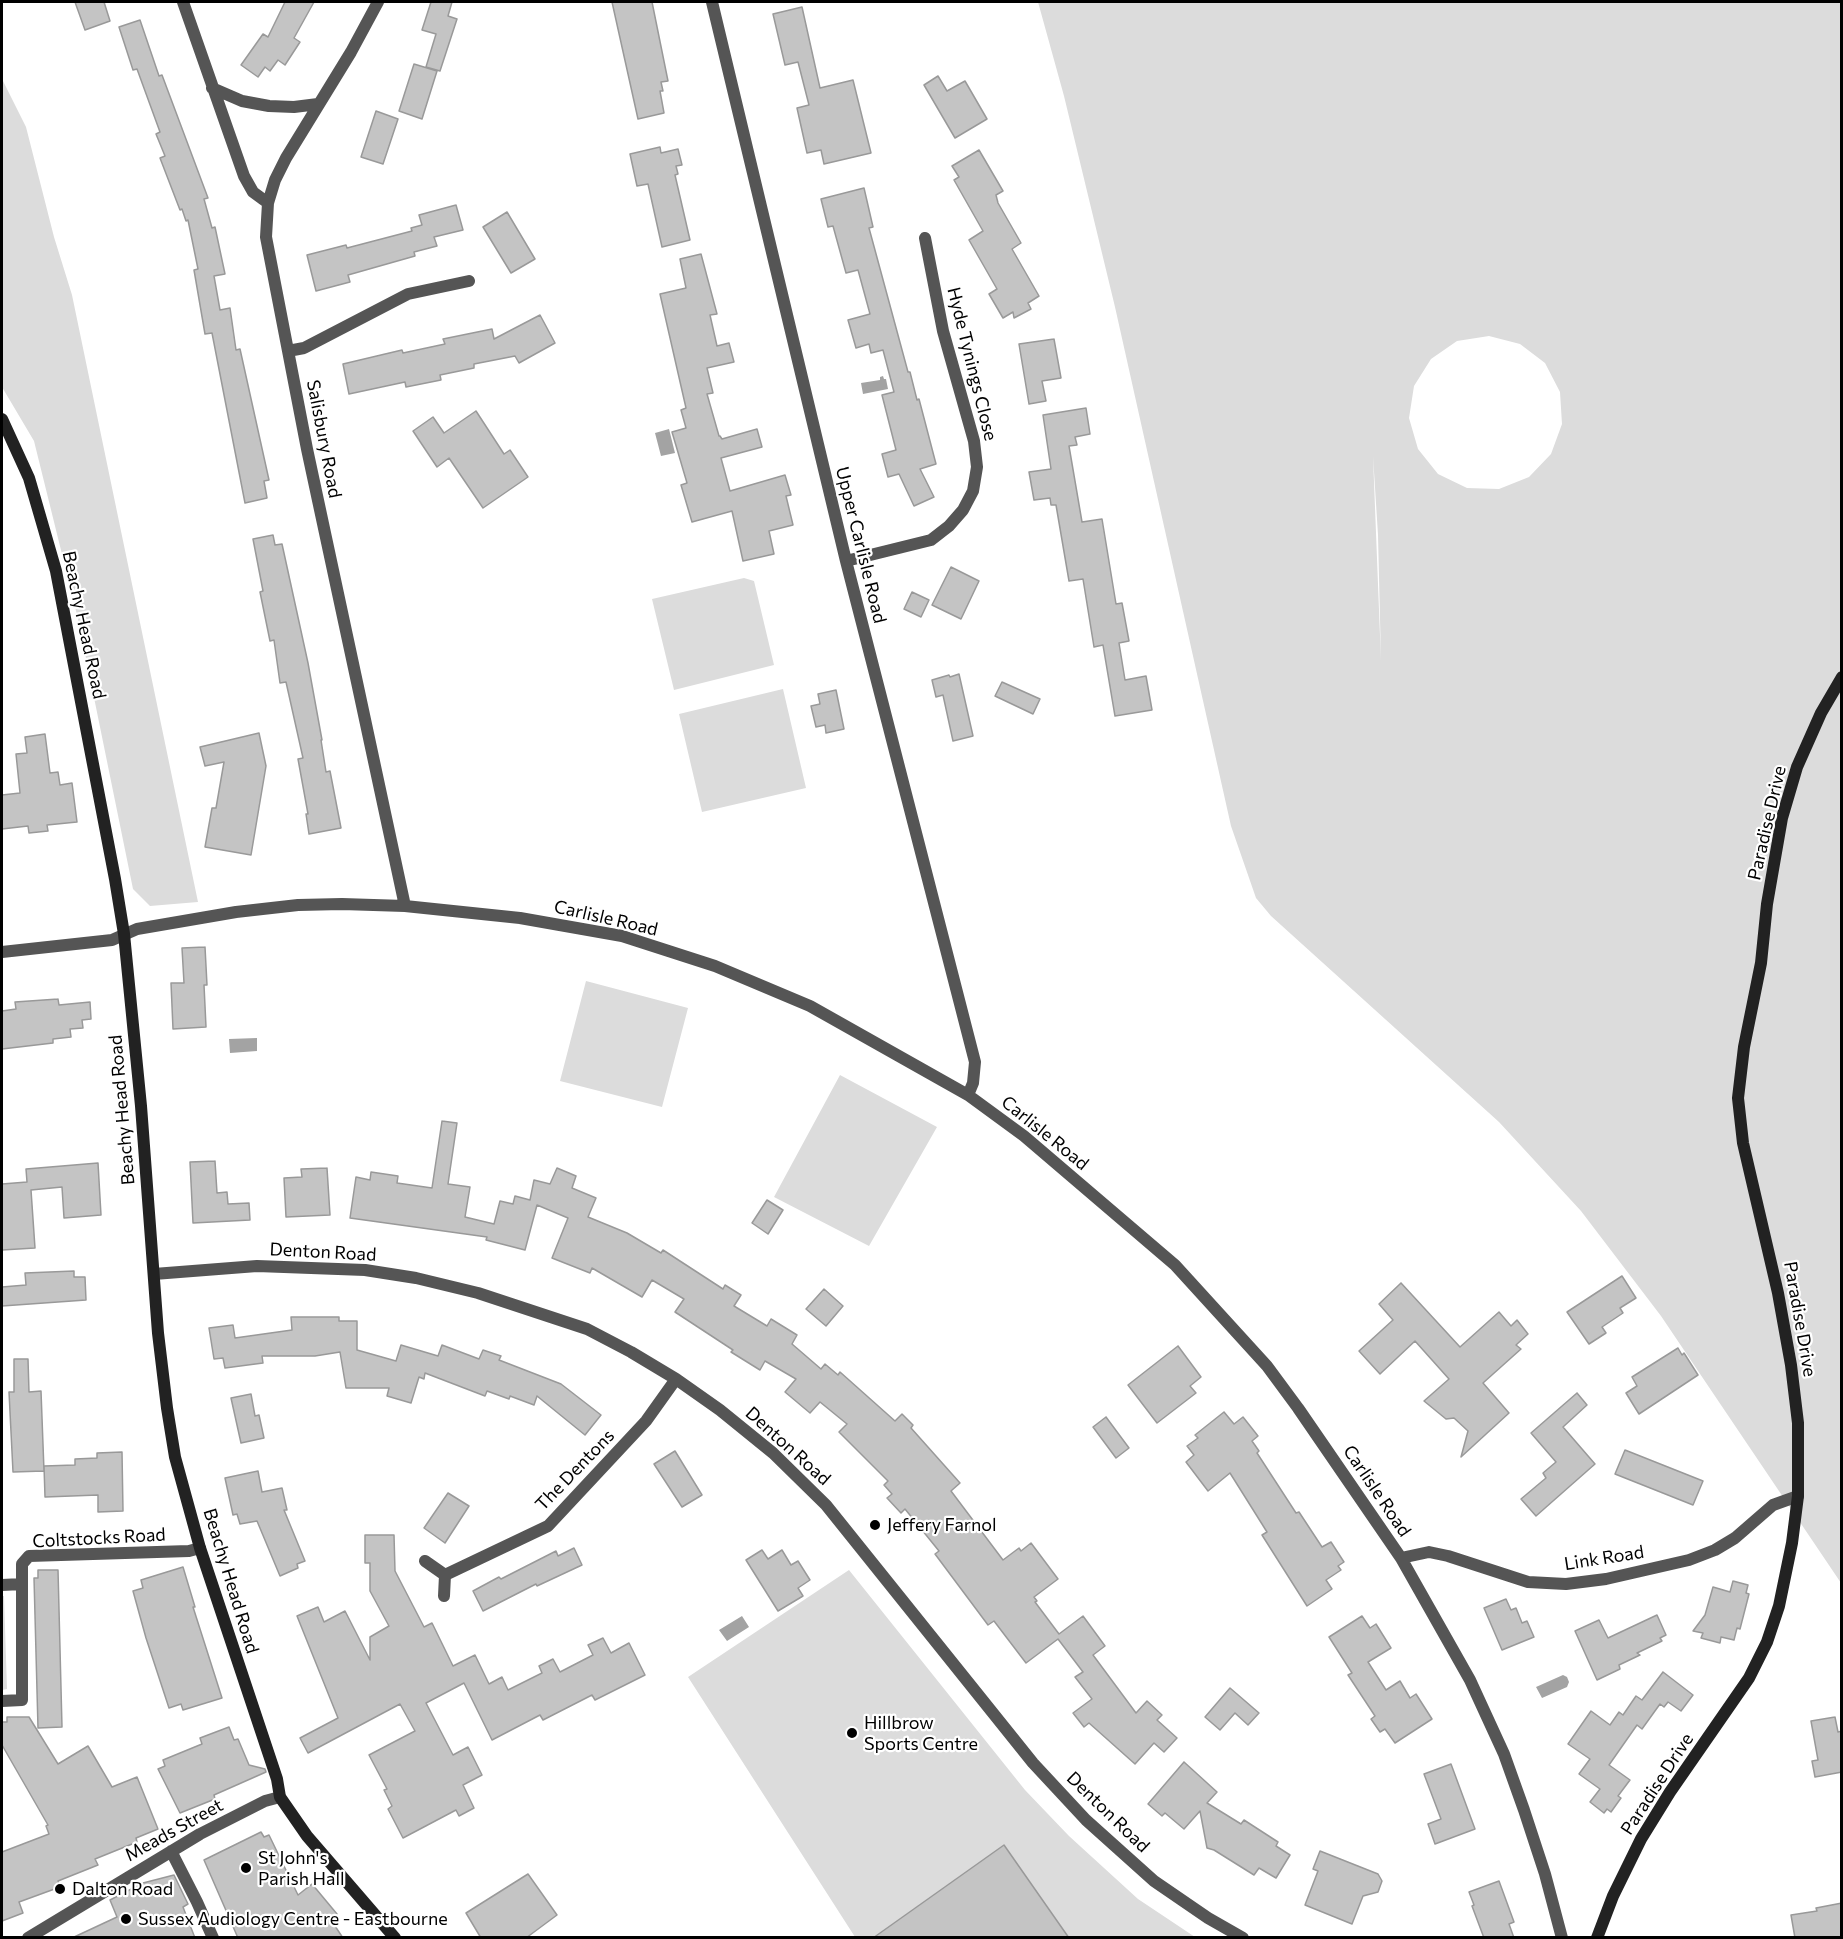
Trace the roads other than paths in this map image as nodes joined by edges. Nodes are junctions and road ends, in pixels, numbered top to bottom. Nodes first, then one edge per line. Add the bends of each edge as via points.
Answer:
1 (183, 2) edge
2 (378, 2) edge
3 (712, 2) edge
4 (213, 88) junction
5 (318, 104) junction
6 (268, 203) junction
7 (925, 238) dead end
8 (469, 281) dead end
9 (288, 351) junction
10 (2, 418) edge
11 (5, 434) edge
12 (846, 561) junction
13 (1842, 677) edge
14 (405, 906) junction
15 (124, 934) junction
16 (2, 952) edge
17 (968, 1095) junction
18 (153, 1274) junction
19 (676, 1379) junction
20 (1798, 1496) junction
21 (200, 1548) junction
22 (1401, 1558) junction
23 (425, 1561) dead end
24 (445, 1575) junction
25 (22, 1584) junction
26 (2, 1585) edge
27 (444, 1596) dead end
28 (2, 1701) edge
29 (280, 1797) junction
30 (171, 1851) junction
31 (28, 1938) edge
32 (213, 1938) edge
33 (395, 1938) edge
34 (1243, 1938) edge
35 (1562, 1938) edge
36 (1597, 1938) edge

1 - 4 street
2 - 5 street, Salisbury Road
3 - 12 street, Upper Carlisle Road
4 - 5 street via 269,106
4 - 6 street via 244,176 253,192
5 - 6 street, Salisbury Road via 286,158
6 - 9 street, Salisbury Road via 266,237
7 - 12 street, Hyde Tynings Close via 943,331 974,441 977,467 973,491 950,526 931,540
8 - 9 street via 408,294 304,348
9 - 14 street, Salisbury Road
10 - 11 street, Beachy Head Road
11 - 15 street, Beachy Head Road via 29,478 56,572
12 - 17 street, Upper Carlisle Road via 975,1062
13 - 20 street, Paradise Drive via 1797,767 1782,818 1738,1098 1743,1143 1791,1365 1798,1423
14 - 15 street, Carlisle Road via 298,905 225,914
14 - 17 street, Carlisle Road via 520,918 622,936 715,966 810,1006
15 - 16 street, Carlisle Road via 112,940
15 - 18 street, Beachy Head Road
17 - 22 street, Carlisle Road via 1024,1136 1175,1265 1267,1366
18 - 19 street, Denton Road via 257,1266 365,1270 416,1278 587,1329
18 - 21 street, Beachy Head Road via 166,1408
19 - 24 street, The Dentons via 646,1421 548,1526
19 - 34 street, Denton Road via 773,1453 826,1505 1033,1763 1086,1820 1154,1881
20 - 22 street, Link Road via 1773,1505 1715,1550 1606,1579 1566,1584 1528,1582 1429,1552
20 - 36 street, Paradise Drive via 1781,1595 1767,1642 1749,1678 1641,1839
21 - 25 street, Coltstocks Road via 29,1556 22,1564
21 - 29 street, Beachy Head Road
22 - 35 street, Carlisle Road via 1470,1680 1504,1754 1545,1874
23 - 24 street
24 - 27 street
25 - 26 street
25 - 28 street, Coltstocks Road via 22,1700
29 - 30 street, Meads Street via 265,1801
29 - 33 street via 307,1836
30 - 31 street, Meads Street
30 - 32 street

